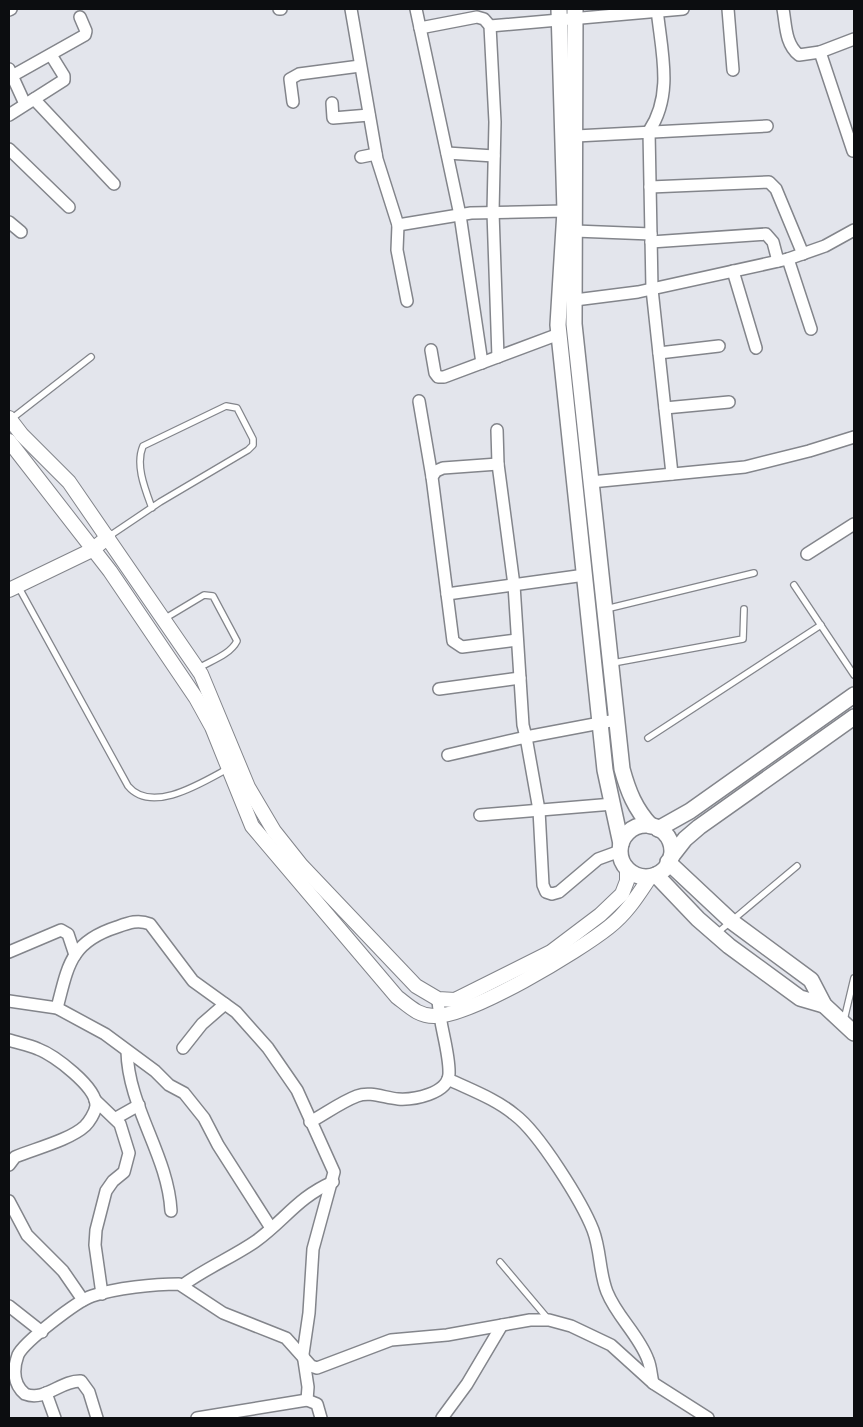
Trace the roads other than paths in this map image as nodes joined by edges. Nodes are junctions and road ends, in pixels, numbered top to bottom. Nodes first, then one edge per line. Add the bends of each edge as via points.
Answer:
1 (351, 9) edge
2 (416, 9) edge
3 (683, 9) edge
4 (728, 9) edge
5 (783, 9) edge
6 (657, 10) edge
7 (576, 13) edge
8 (560, 14) edge
9 (80, 17) dead end
10 (490, 26) junction
11 (420, 28) junction
12 (854, 39) edge
13 (820, 52) junction
14 (51, 55) junction
15 (360, 66) junction
16 (733, 70) dead end
17 (10, 73) edge
18 (30, 101) junction
19 (293, 102) dead end
20 (332, 103) dead end
21 (9, 114) edge
22 (369, 115) junction
23 (767, 126) dead end
24 (649, 133) junction
25 (576, 136) junction
26 (9, 148) edge
27 (853, 151) edge
28 (447, 153) junction
29 (376, 154) junction
30 (494, 156) junction
31 (361, 157) dead end
32 (114, 184) dead end
33 (650, 187) junction
34 (69, 207) dead end
35 (493, 212) junction
36 (570, 212) junction
37 (460, 215) junction
38 (9, 222) edge
39 (398, 225) junction
40 (854, 230) edge
41 (575, 231) junction
42 (21, 232) dead end
43 (651, 238) junction
44 (802, 254) junction
45 (783, 260) junction
46 (733, 271) junction
47 (652, 289) junction
48 (575, 300) junction
49 (407, 301) dead end
50 (811, 329) dead end
51 (559, 334) junction
52 (719, 346) dead end
53 (756, 348) dead end
54 (431, 350) dead end
55 (659, 353) junction
56 (91, 357) dead end
57 (498, 357) junction
58 (482, 363) junction
59 (419, 401) dead end
60 (729, 402) dead end
61 (664, 408) junction
62 (10, 419) edge
63 (496, 430) dead end
64 (854, 437) edge
65 (9, 441) edge
66 (498, 464) junction
67 (672, 474) junction
68 (432, 476) junction
69 (591, 482) junction
70 (152, 508) junction
71 (854, 524) edge
72 (108, 537) junction
73 (92, 550) junction
74 (807, 554) dead end
75 (754, 573) dead end
76 (585, 575) junction
77 (514, 585) junction
78 (794, 585) dead end
79 (14, 588) edge
80 (447, 594) junction
81 (605, 609) junction
82 (744, 609) dead end
83 (164, 619) junction
84 (821, 625) junction
85 (518, 640) junction
86 (610, 664) junction
87 (197, 669) junction
88 (854, 675) edge
89 (520, 678) junction
90 (439, 689) dead end
91 (854, 695) edge
92 (854, 717) edge
93 (616, 720) junction
94 (600, 723) junction
95 (526, 737) junction
96 (648, 738) dead end
97 (448, 755) dead end
98 (230, 768) junction
99 (613, 804) junction
100 (539, 810) junction
101 (480, 815) dead end
102 (654, 827) junction
103 (620, 848) junction
104 (670, 860) junction
105 (797, 866) dead end
106 (626, 869) junction
107 (653, 876) junction
108 (731, 921) junction
109 (715, 934) junction
110 (9, 952) edge
111 (75, 955) junction
112 (854, 978) edge
113 (438, 999) junction
114 (9, 1001) edge
115 (225, 1004) junction
116 (824, 1005) junction
117 (57, 1008) junction
118 (438, 1016) junction
119 (849, 1028) edge
120 (9, 1040) edge
121 (182, 1048) dead end
122 (127, 1050) junction
123 (448, 1072) junction
124 (95, 1100) junction
125 (139, 1105) junction
126 (116, 1118) junction
127 (310, 1122) junction
128 (9, 1165) edge
129 (333, 1182) junction
130 (9, 1202) edge
131 (171, 1211) dead end
132 (271, 1228) junction
133 (500, 1262) dead end
134 (183, 1285) junction
135 (102, 1294) junction
136 (83, 1300) junction
137 (9, 1306) edge
138 (548, 1320) junction
139 (502, 1325) junction
140 (42, 1332) junction
141 (303, 1354) junction
142 (653, 1383) junction
143 (12, 1386) edge
144 (46, 1393) junction
145 (307, 1400) junction
146 (55, 1418) edge
147 (97, 1418) edge
148 (197, 1418) edge
149 (322, 1418) edge
150 (442, 1418) edge
151 (708, 1418) edge

1 - 15 street
2 - 11 street
3 - 6 street
4 - 16 street
5 - 13 street via 792,50 799,55
6 - 7 street
6 - 24 street via 665,78 658,116
7 - 8 street
7 - 25 main road
8 - 10 street
8 - 36 main road
9 - 14 street via 85,35
10 - 11 street via 477,17
10 - 30 street
11 - 28 street
12 - 13 street
13 - 27 street
14 - 17 street
14 - 18 street via 64,80
15 - 19 street via 299,74 290,79
15 - 22 street
17 - 18 street
18 - 21 street
18 - 32 street
20 - 22 street via 333,118
22 - 29 street
23 - 24 street
24 - 25 street
24 - 33 street
25 - 36 main road
26 - 34 street
28 - 30 street
28 - 37 street
29 - 31 street
29 - 39 street
30 - 35 street
33 - 43 street
33 - 44 street via 769,182 776,188
35 - 36 street
35 - 37 street
35 - 57 street
36 - 41 main road
36 - 51 main road
37 - 39 street
37 - 58 street
38 - 42 street
39 - 49 street via 397,250
40 - 44 street
41 - 43 street
41 - 48 main road
43 - 45 street via 766,234
43 - 47 street
44 - 45 street
45 - 46 street
45 - 50 street
46 - 47 street
46 - 53 street
47 - 48 street
47 - 55 street
48 - 69 main road via 574,324
51 - 57 street
51 - 76 main road
52 - 55 street
54 - 58 street via 438,377
55 - 61 street
56 - 62 lane
57 - 58 street
59 - 68 street
60 - 61 street
61 - 67 street
62 - 72 street via 69,482
63 - 66 street
64 - 67 street via 745,467
65 - 73 street
66 - 68 street via 443,468
66 - 77 street
67 - 69 street
68 - 80 street
69 - 81 main road
70 - 70 lane via 142,479 143,446 226,406 237,408 253,445
70 - 72 lane
71 - 74 street
72 - 73 street
72 - 83 street
73 - 79 street
73 - 98 street via 110,571 196,698
75 - 81 lane
76 - 77 street
76 - 94 main road
77 - 80 street
77 - 85 street
78 - 84 lane
79 - 98 lane via 134,793 143,797 177,794
80 - 85 street via 456,645
81 - 86 main road
82 - 86 lane via 743,639
83 - 87 street
83 - 87 lane via 204,595 213,596 237,641 225,654
84 - 88 lane
84 - 96 lane
85 - 89 street
86 - 93 main road
87 - 113 street via 248,787 274,831 416,986
89 - 90 street
89 - 95 street
91 - 102 main road via 690,811
92 - 104 main road via 699,827 685,839
93 - 94 street
93 - 102 main road via 627,790 639,813
94 - 95 street
94 - 99 main road via 605,770
95 - 97 street
95 - 100 street
98 - 118 street via 252,826 269,848 398,997 415,1012
99 - 100 street
99 - 103 main road
100 - 101 street
100 - 103 street via 546,892 559,892 598,859
102 - 103 main road via 633,829
102 - 104 main road via 667,838
103 - 106 main road
104 - 107 main road
104 - 108 main road
105 - 108 lane
106 - 107 main road via 637,876
106 - 113 street via 627,881 622,894 551,952 455,1000
107 - 109 main road
107 - 118 street via 610,926 557,963 459,1012
108 - 109 lane
108 - 116 main road via 811,980
109 - 116 main road via 800,998
110 - 111 street via 61,930 68,934
111 - 115 street via 100,932 144,921 150,924 193,981
111 - 117 street via 68,967
112 - 119 lane
113 - 118 street
114 - 117 street
115 - 121 street
115 - 127 street via 252,1028 268,1048 297,1090
116 - 119 main road
117 - 122 street
118 - 123 street
120 - 124 street via 56,1058 84,1083
122 - 125 street via 131,1082
122 - 132 street via 169,1085 184,1093 204,1118
123 - 127 street via 437,1091 428,1095 400,1099 358,1096
123 - 142 street via 514,1114 543,1146 588,1217 600,1252 602,1279 648,1360
124 - 126 street
124 - 128 street via 96,1107 84,1127 15,1158
125 - 126 street
125 - 131 street via 170,1190
126 - 135 street via 124,1131 129,1153 124,1172 112,1181 106,1191 96,1230
127 - 129 street via 334,1172
129 - 132 street via 309,1194
129 - 141 street via 313,1249
130 - 136 street via 27,1234 63,1271
132 - 134 street via 254,1242
133 - 138 lane
134 - 135 street
134 - 141 street via 223,1313 286,1338
135 - 136 street
136 - 140 street
137 - 140 street
138 - 139 street
138 - 142 street via 571,1326 611,1345
139 - 141 street via 447,1335 391,1340 317,1368 311,1366
139 - 150 street
140 - 143 street via 18,1356
141 - 145 street
142 - 151 street
143 - 144 street via 31,1396
144 - 146 street
144 - 147 street via 69,1382 81,1381 89,1392
145 - 148 street
145 - 149 street via 317,1404

